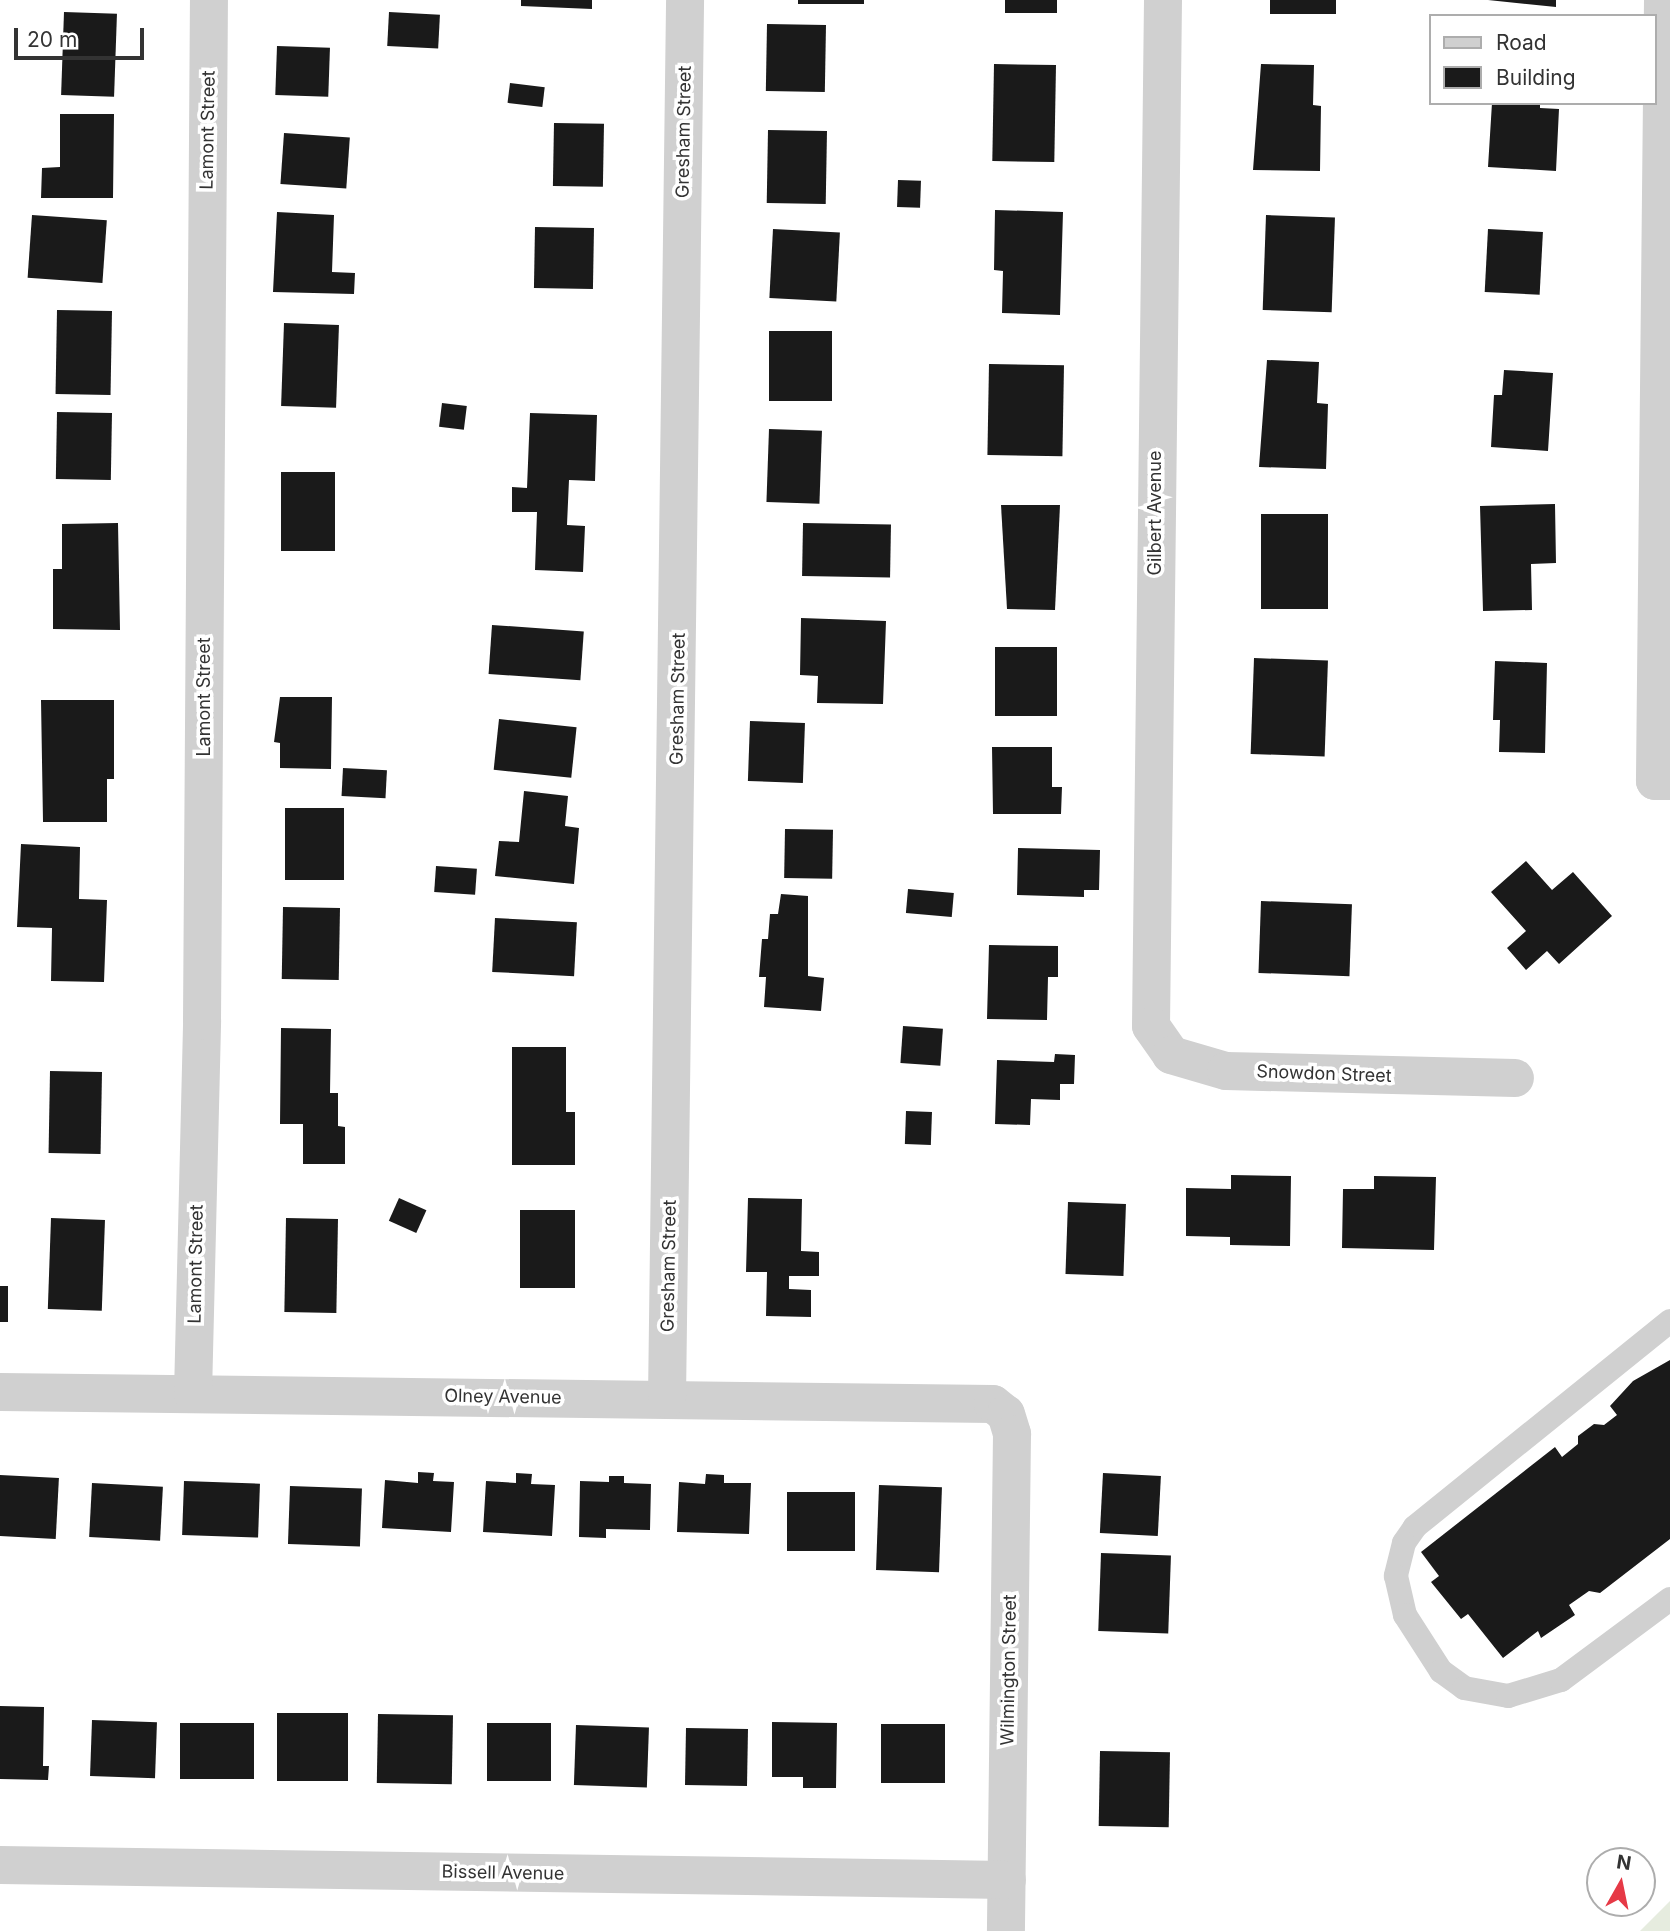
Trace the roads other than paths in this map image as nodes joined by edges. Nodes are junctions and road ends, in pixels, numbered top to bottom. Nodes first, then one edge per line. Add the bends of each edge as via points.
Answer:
1 (209, 0) edge
2 (685, 0) edge
3 (1163, 0) edge
4 (1663, 0) edge
5 (1663, 781) edge
6 (1151, 1026) joint
7 (1515, 1078) dead end
8 (1670, 1321) edge
9 (0, 1392) edge
10 (193, 1394) junction
11 (667, 1399) junction
12 (1003, 1411) joint
13 (1670, 1599) edge
14 (0, 1865) edge
15 (1007, 1880) junction
16 (1006, 1931) edge

1 - 10 street, Lamont Street via 202,1021
2 - 11 street, Gresham Street
3 - 6 street, Gilbert Avenue
4 - 5 street
6 - 7 street, Snowdon Street via 1171,1055 1226,1071
8 - 13 lane via 1415,1527 1404,1543 1396,1576 1405,1615 1441,1671 1464,1688 1508,1696 1561,1681
9 - 10 street, Olney Avenue
10 - 11 street, Olney Avenue
11 - 12 street, Olney Avenue via 984,1402
12 - 15 street, Wilmington Street via 1012,1434
14 - 15 street, Bissell Avenue
15 - 16 street, Wilmington Street

